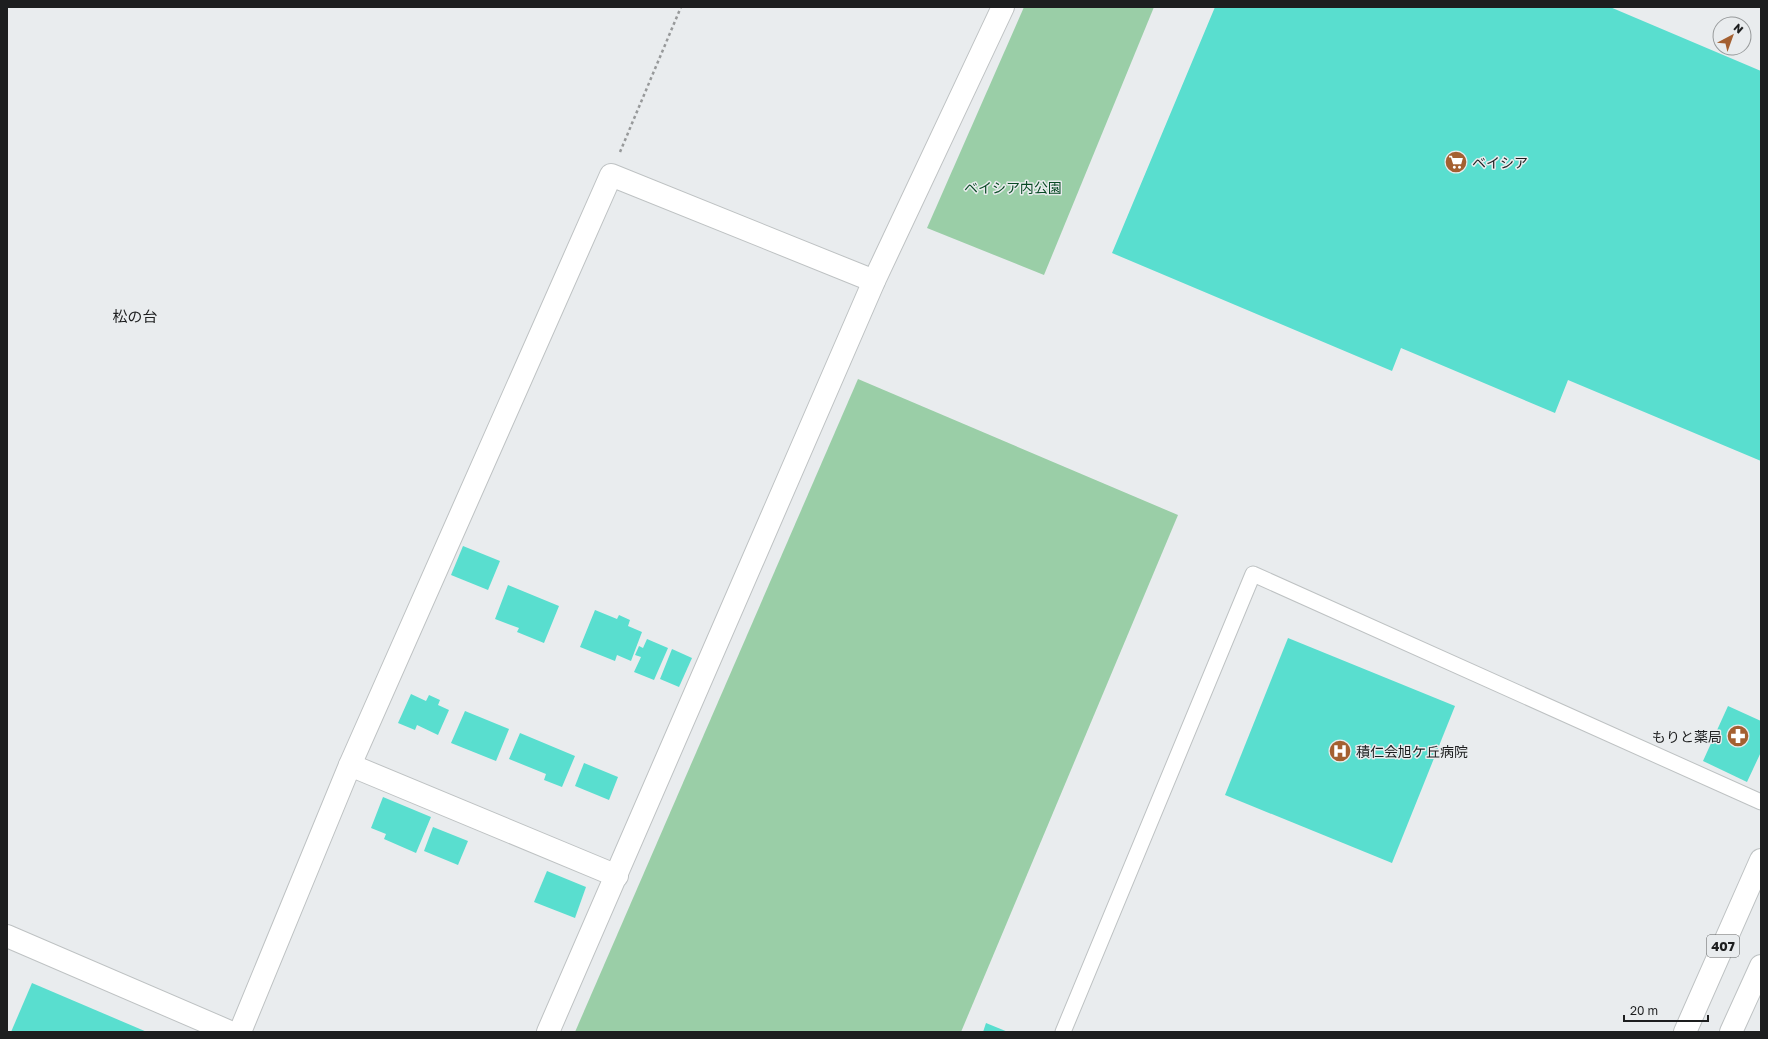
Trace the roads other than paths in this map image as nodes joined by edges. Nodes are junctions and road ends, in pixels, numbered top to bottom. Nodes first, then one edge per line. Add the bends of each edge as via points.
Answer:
1 (1003, 7) edge
2 (874, 281) junction
3 (350, 765) junction
4 (1761, 802) edge
5 (1761, 860) edge
6 (617, 876) junction
7 (7, 936) edge
8 (1761, 966) edge
9 (230, 1032) edge
10 (240, 1032) edge
11 (548, 1032) edge
12 (1063, 1032) edge
13 (1685, 1032) edge
14 (1731, 1032) edge

1 - 2 main road
2 - 3 main road via 611,175
2 - 6 main road
3 - 6 main road
3 - 10 main road
4 - 12 lane via 1253,574
5 - 13 main road, 407
6 - 11 main road
7 - 9 main road
8 - 14 main road

